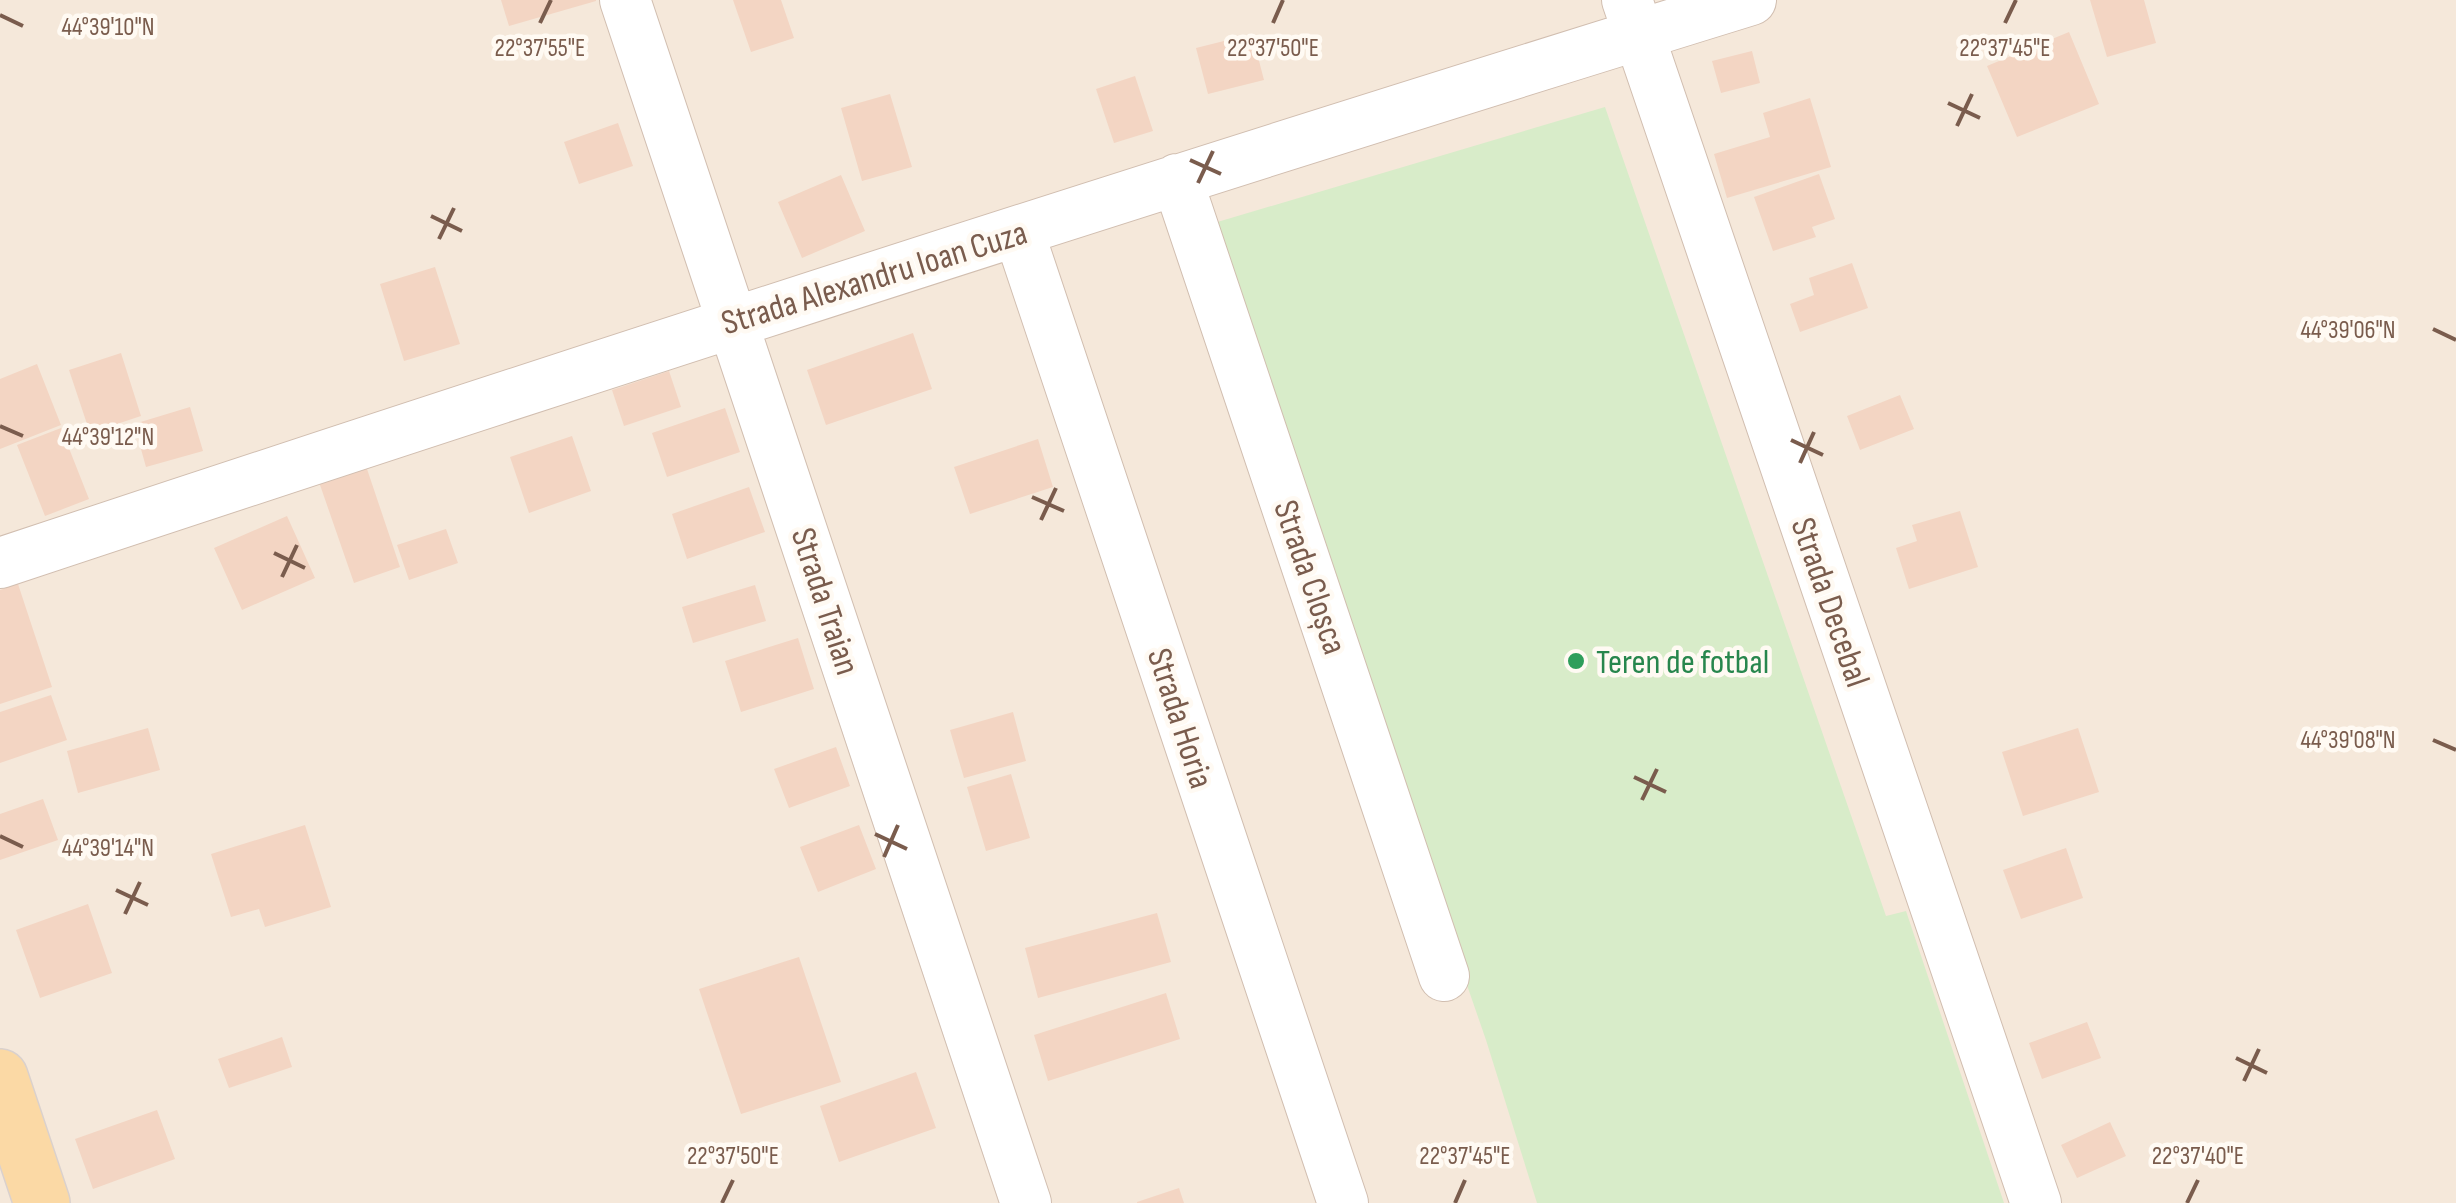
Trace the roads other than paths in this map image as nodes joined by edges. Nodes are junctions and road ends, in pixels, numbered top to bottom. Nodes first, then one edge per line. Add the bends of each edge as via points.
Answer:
1 (625, 0) edge
2 (1752, 0) edge
3 (1633, 17) edge
4 (1177, 179) junction
5 (1019, 233) junction
6 (733, 320) junction
7 (0, 562) edge
8 (1444, 976) dead end
9 (0, 1077) edge
10 (42, 1203) edge
11 (1026, 1203) edge
12 (1342, 1203) edge
13 (2036, 1203) edge

1 - 6 street, Strada Traian
2 - 3 street, Strada Alexandru Ioan Cuza
3 - 4 street, Strada Alexandru Ioan Cuza
3 - 13 street, Strada Decebal
4 - 5 street, Strada Alexandru Ioan Cuza
4 - 8 street, Strada Cloșca
5 - 6 street, Strada Alexandru Ioan Cuza
5 - 12 street, Strada Horia
6 - 7 street, Strada Alexandru Ioan Cuza
6 - 11 street, Strada Traian
9 - 10 main road

